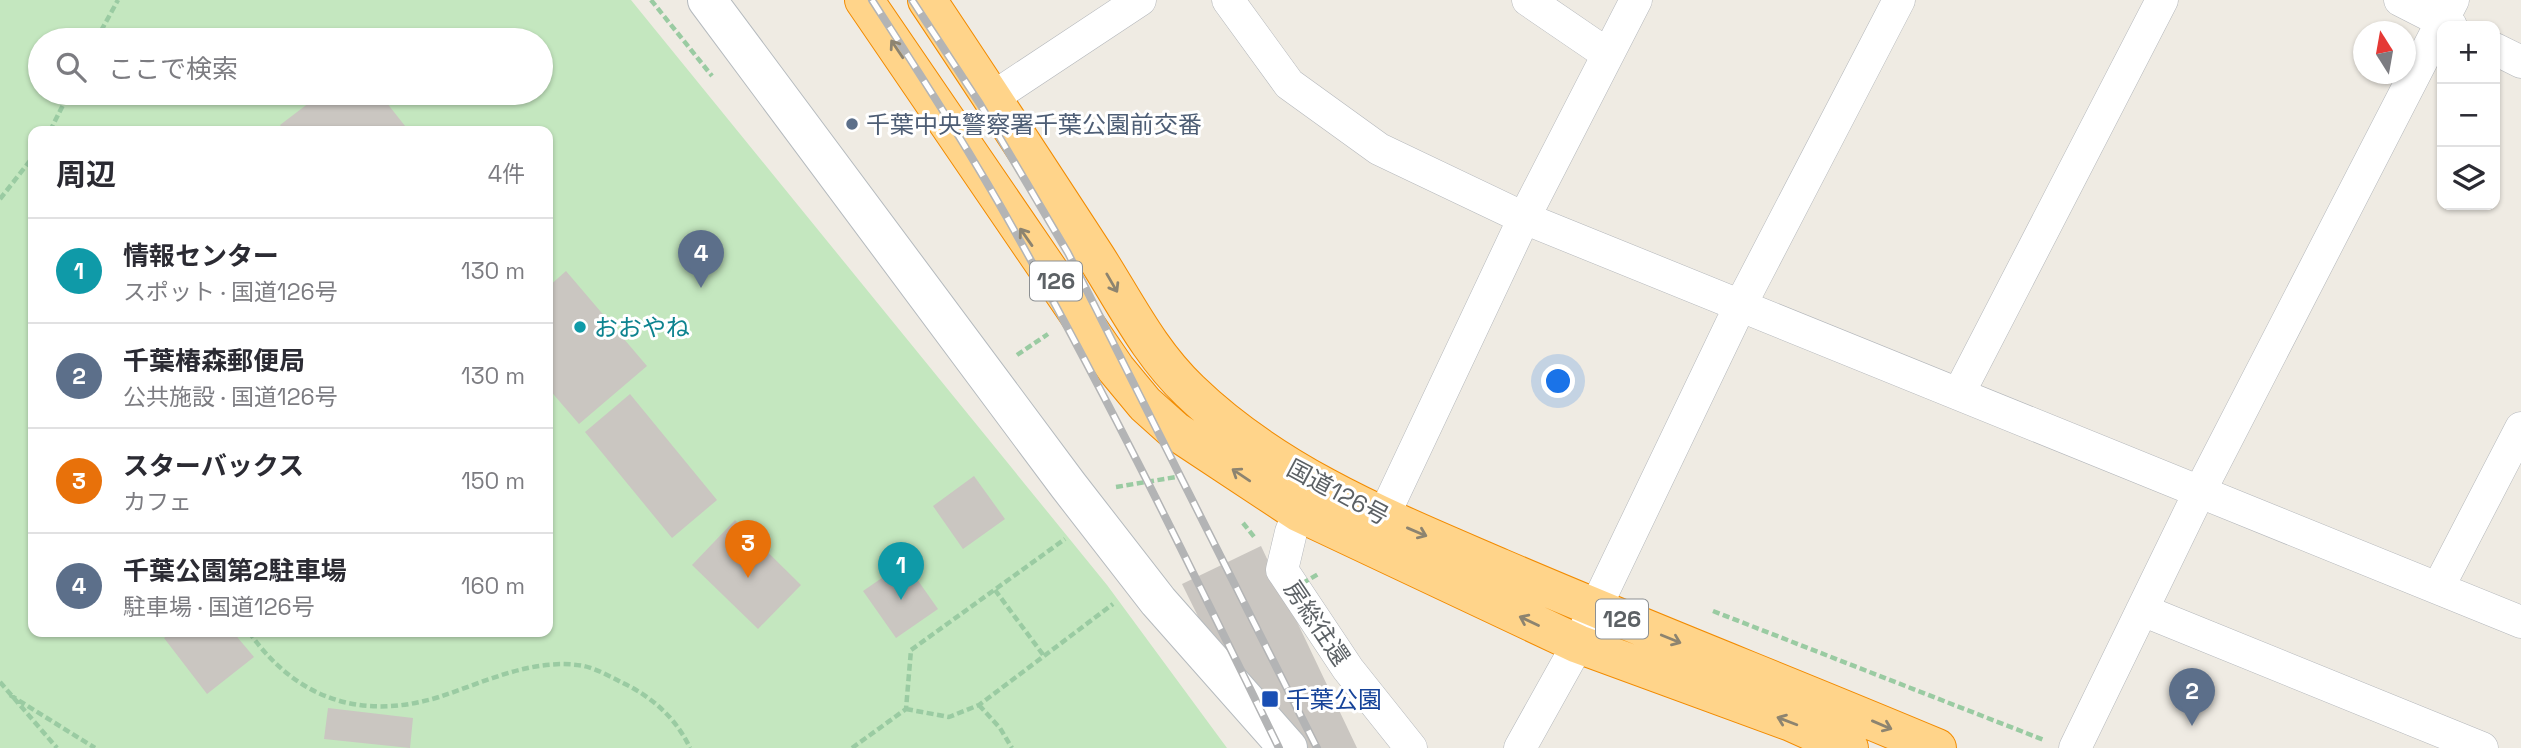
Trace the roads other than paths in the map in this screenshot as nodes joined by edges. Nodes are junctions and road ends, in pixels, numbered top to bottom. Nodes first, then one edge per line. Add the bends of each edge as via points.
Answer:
1 (707, 0) edge
2 (864, 0) edge
3 (927, 0) edge
4 (1140, 0) edge
5 (1228, 0) edge
6 (1528, 0) edge
7 (1636, 0) edge
8 (1899, 0) edge
9 (2162, 0) edge
10 (2400, 0) edge
11 (2449, 16) edge
12 (2500, 52) edge
13 (1607, 54) junction
14 (2521, 62) edge
15 (992, 98) junction
16 (1524, 218) junction
17 (1740, 306) junction
18 (1959, 393) junction
19 (2521, 428) edge
20 (2199, 493) junction
21 (1305, 497) junction
22 (1383, 517) junction
23 (2438, 588) junction
24 (1595, 609) junction
25 (2142, 610) junction
26 (2521, 622) edge
27 (1578, 644) junction
28 (2064, 746) edge
29 (1287, 748) edge
30 (1411, 748) edge
31 (1520, 748) edge
32 (1849, 748) edge
33 (1937, 748) edge
34 (2482, 748) edge

1 - 29 street via 1068,485 1158,601
21 -> 2 highway, 国道126号 / 126 via 1174,430 1145,404 1116,369
3 - 15 highway, 国道126号 / 126
4 - 15 street
5 - 16 street via 1289,84 1379,149
6 - 13 street
7 - 13 street
8 - 17 street
9 - 18 street
10 - 11 street
11 - 20 street
12 - 14 street
13 - 16 street
15 -> 21 highway, 国道126号 / 126 via 1147,344 1188,390
16 - 17 street
16 - 22 street
17 - 18 street
17 - 24 street
18 - 20 street
19 - 23 street
20 - 23 street
20 - 25 street
21 - 22 highway, 国道126号 / 126
27 -> 21 highway, 国道126号 / 126
21 - 30 street, 房総往還 via 1282,570 1348,669
22 -> 24 highway, 国道126号 / 126
23 - 26 street
24 - 27 street
24 -> 33 highway, 国道126号 / 126
25 - 28 street
25 - 34 street
27 - 31 street
32 -> 27 highway, 国道126号 / 126

